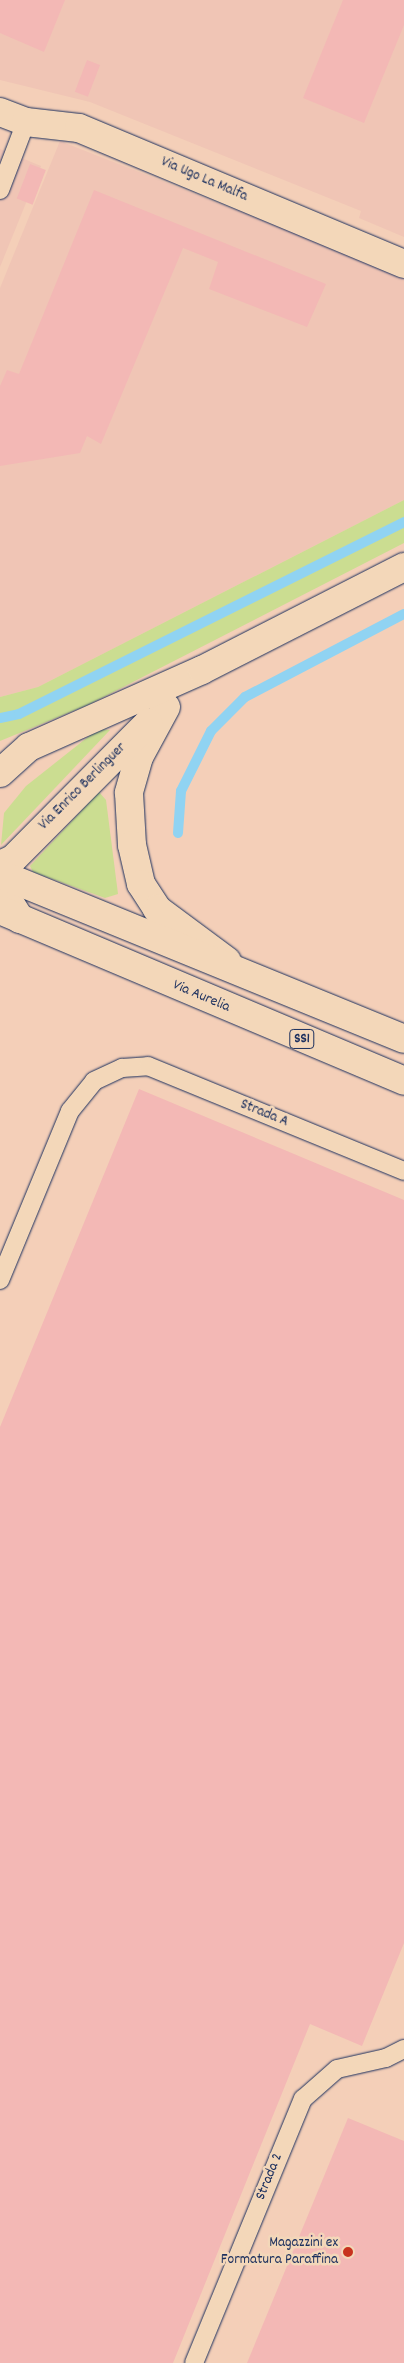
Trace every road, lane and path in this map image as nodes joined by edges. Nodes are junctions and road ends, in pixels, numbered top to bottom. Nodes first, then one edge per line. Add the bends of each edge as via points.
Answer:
1 (0, 112) edge
2 (26, 122) junction
3 (2, 182) edge
4 (404, 264) edge
5 (404, 567) edge
6 (202, 670) junction
7 (166, 707) junction
8 (29, 747) junction
9 (0, 754) edge
10 (0, 773) edge
11 (0, 865) edge
12 (0, 874) edge
13 (0, 887) edge
14 (10, 914) edge
15 (239, 970) junction
16 (404, 1039) edge
17 (404, 1081) edge
18 (404, 1171) edge
19 (0, 1280) edge
20 (404, 2049) edge
21 (194, 2363) edge

1 - 2 street, Via Ugo La Malfa
2 - 3 lane
2 - 4 street, Via Ugo La Malfa via 78,128
5 - 6 street, Via Enrico Berlinguer
6 - 7 street, Via Enrico Berlinguer
6 - 8 street, Via Enrico Berlinguer
7 - 11 street, Via Enrico Berlinguer via 14,859
7 - 15 street, Via Enrico Berlinguer via 138,757 129,794 132,845 141,884 157,909
8 - 9 street, Via Enrico Berlinguer
8 - 10 street, Via Enrico Berlinguer
12 - 15 street
13 - 14 street
14 - 17 street, Via Aurelia / SS1
15 - 16 street
18 - 19 lane, Strada A via 148,1066 122,1068 94,1081 70,1111
20 - 21 lane, Strada 2 via 386,2058 337,2069 303,2099

